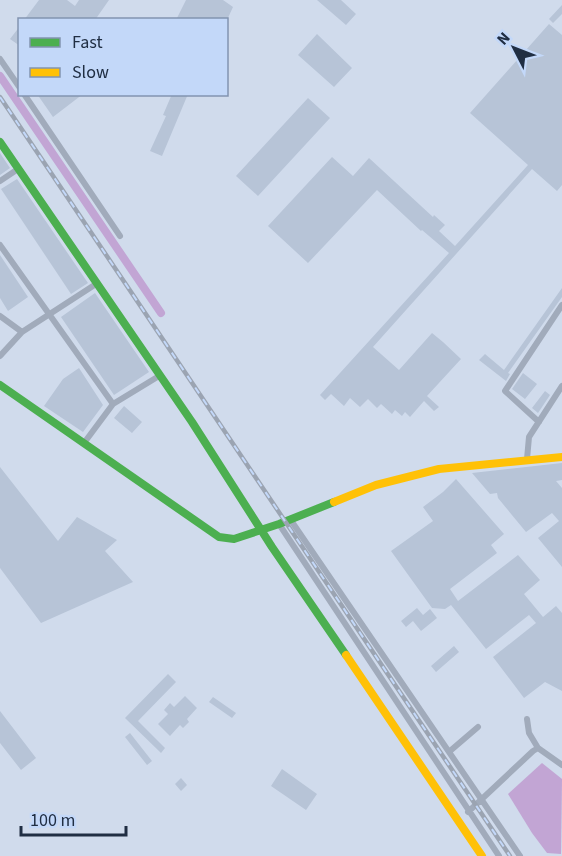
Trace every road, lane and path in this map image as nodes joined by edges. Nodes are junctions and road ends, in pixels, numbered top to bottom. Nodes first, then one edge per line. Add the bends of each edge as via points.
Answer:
1 (0, 59) edge
2 (18, 85) edge
3 (25, 96) edge
4 (0, 142) edge
5 (18, 170) junction
6 (0, 182) edge
7 (120, 236) dead end
8 (0, 245) edge
9 (96, 284) junction
10 (562, 305) edge
11 (51, 315) junction
12 (0, 316) edge
13 (22, 332) junction
14 (0, 356) edge
15 (159, 376) junction
16 (0, 385) edge
17 (562, 386) edge
18 (113, 404) junction
19 (539, 422) junction
20 (84, 443) junction
21 (562, 457) edge
22 (527, 459) junction
23 (290, 519) junction
24 (279, 524) junction
25 (262, 529) junction
26 (527, 719) dead end
27 (478, 728) dead end
28 (538, 748) junction
29 (450, 751) junction
30 (562, 765) edge
31 (482, 800) junction
32 (468, 812) junction
33 (482, 856) edge
34 (499, 856) edge
35 (520, 856) edge

1 - 2 street
3 - 7 street
4 - 5 street
5 - 6 street
5 - 9 street
8 - 11 street
9 - 11 street
9 - 15 street
10 - 19 street via 505,391
11 - 13 street
11 - 18 street
12 - 13 street
13 - 14 street
15 - 18 street
15 - 25 street
16 - 20 street
17 - 19 street
18 - 20 street
19 - 22 street via 529,437
20 - 25 street via 219,537 234,538
21 - 22 street
22 - 23 street via 454,466 376,485
23 - 24 street
23 - 29 street
24 - 25 street
24 - 32 street
25 - 33 street
26 - 28 street via 529,733
27 - 29 street
28 - 30 street
28 - 31 street
29 - 31 street
31 - 32 street
31 - 35 street
32 - 34 street

